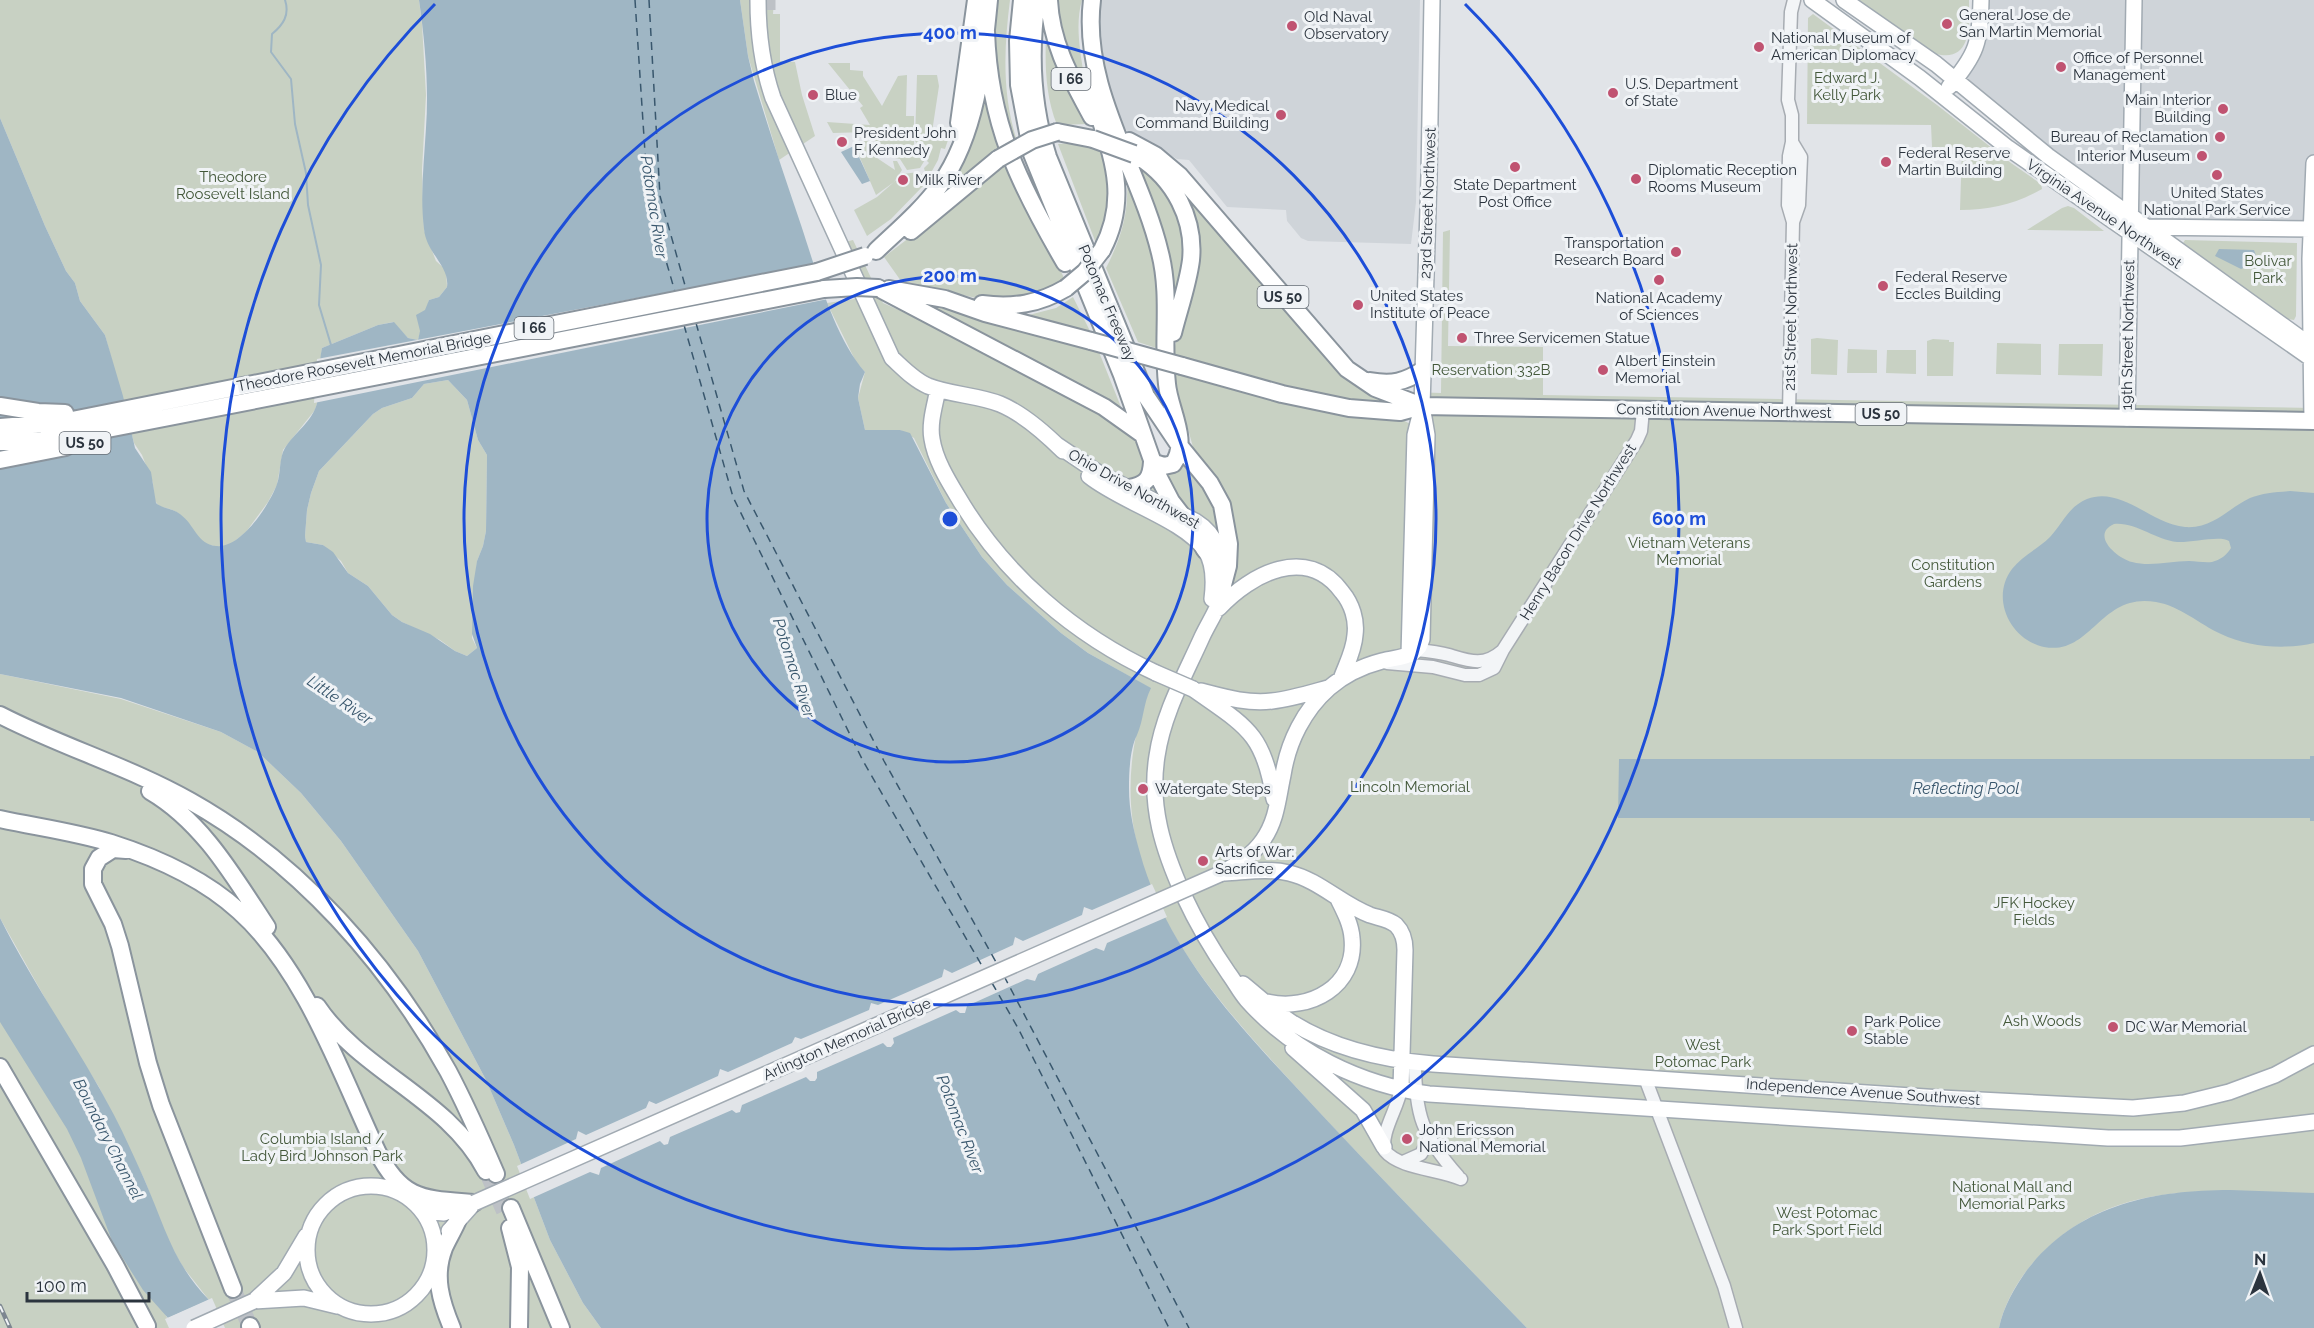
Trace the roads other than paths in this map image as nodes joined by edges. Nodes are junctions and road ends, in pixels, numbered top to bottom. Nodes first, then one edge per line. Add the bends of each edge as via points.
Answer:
1 (976, 0) edge
2 (988, 0) edge
3 (1022, 0) edge
4 (1037, 0) edge
5 (1049, 0) edge
6 (1086, 0) edge
7 (1092, 0) edge
8 (1432, 0) edge
9 (1794, 0) edge
10 (1812, 0) edge
11 (1844, 0) edge
12 (1981, 0) edge
13 (2134, 0) edge
14 (763, 5) tunnel mouth
15 (986, 31) junction
16 (1955, 80) junction
17 (1942, 95) junction
18 (1131, 147) junction
19 (1111, 152) junction
20 (2314, 163) edge
21 (923, 206) junction
22 (2130, 215) junction
23 (2146, 227) junction
24 (2313, 229) edge
25 (2129, 231) junction
26 (870, 254) junction
27 (878, 288) junction
28 (945, 299) junction
29 (1098, 319) junction
30 (2312, 351) edge
31 (1166, 357) junction
32 (1423, 370) junction
33 (1358, 377) junction
34 (939, 389) junction
35 (309, 390) junction
36 (0, 406) edge
37 (1422, 406) junction
38 (132, 407) junction
39 (1643, 410) junction
40 (1789, 412) junction
41 (2127, 418) junction
42 (2313, 422) edge
43 (0, 427) edge
44 (1142, 434) junction
45 (0, 442) edge
46 (1057, 445) junction
47 (1179, 445) junction
48 (5, 459) edge
49 (1152, 462) junction
50 (1129, 488) junction
51 (1178, 512) junction
52 (1205, 550) junction
53 (1223, 585) junction
54 (1217, 610) junction
55 (1203, 635) junction
56 (1503, 650) junction
57 (1413, 652) junction
58 (1380, 662) junction
59 (1335, 683) junction
60 (1213, 698) junction
61 (0, 715) edge
62 (57, 742) junction
63 (1276, 813) junction
64 (0, 819) edge
65 (132, 852) junction
66 (1220, 874) junction
67 (1338, 899) junction
68 (279, 955) junction
69 (1229, 973) junction
70 (291, 975) junction
71 (1263, 1001) junction
72 (1270, 1024) junction
73 (2314, 1054) edge
74 (1409, 1061) junction
75 (0, 1067) edge
76 (1645, 1078) junction
77 (1408, 1090) junction
78 (1656, 1109) junction
79 (2314, 1122) edge
80 (1429, 1138) junction
81 (1384, 1146) junction
82 (377, 1151) junction
83 (1403, 1162) junction
84 (401, 1193) junction
85 (474, 1203) junction
86 (423, 1211) junction
87 (457, 1222) junction
88 (310, 1228) junction
89 (434, 1260) junction
90 (428, 1282) junction
91 (233, 1289) tunnel mouth
92 (259, 1299) junction
93 (340, 1307) junction
94 (147, 1326) dead end
95 (452, 1326) edge
96 (194, 1328) edge
97 (519, 1328) edge
98 (561, 1328) edge
99 (1736, 1328) edge

1 - 21 highway, I 66 via 956,137
2 - 15 highway
3 - 29 highway, Potomac Freeway via 1018,71 1028,139 1041,181
4 - 47 highway, Potomac Freeway via 1034,80 1048,157 1146,396
5 - 19 highway, I 66 via 1053,34 1062,61
6 - 19 highway via 1082,27 1087,69
7 - 31 highway via 1091,42 1096,71 1162,262
8 - 32 main road, 23rd Street Northwest
9 - 40 street, 21st Street Northwest via 1788,100 1792,115 1788,205 1793,222
10 - 17 main road, Virginia Avenue Northwest
11 - 16 main road, Virginia Avenue Northwest
12 - 16 main road via 1978,44
13 - 22 main road, 19th Street Northwest
14 - 34 main road, Ohio Drive Northwest via 758,33 777,108 892,358 923,384
15 - 21 highway via 977,88 960,147 945,177
15 - 29 highway via 995,105 1007,149 1038,216
16 - 17 main road
16 - 22 main road, Virginia Avenue Northwest via 2042,152
17 - 25 main road, Virginia Avenue Northwest via 2008,148
18 - 26 highway, Constitution Avenue Northwest / US 50, bridge via 1092,136 1057,132 1032,140 998,159 903,237
18 - 31 highway via 1172,187 1189,227 1189,268
18 - 33 highway, Constitution Avenue Northwest / US 50 via 1155,154 1172,168 1331,352
19 - 28 highway, I 66, bridge via 1117,201 1111,229 1102,250 1085,272 1066,288 1016,306
20 - 24 main road
21 - 26 highway, I 66
22 - 23 main road, Virginia Avenue Northwest
22 - 25 main road, 19th Street Northwest
23 - 24 main road
23 - 30 main road, Virginia Avenue Northwest
24 - 30 main road
25 - 30 main road, Virginia Avenue Northwest
25 - 41 main road, 19th Street Northwest
26 - 38 highway, Theodore Roosevelt Memorial Bridge / I 66, bridge via 817,272
27 - 28 highway, Theodore Roosevelt Memorial Bridge / I 66
27 - 35 highway, Theodore Roosevelt Memorial Bridge / I 66, bridge via 824,289
27 - 44 highway via 1104,407
28 - 37 highway, Constitution Avenue Northwest / US 50, bridge via 1282,394 1349,408 1400,412
29 - 44 highway, Potomac Freeway
30 - 42 main road
31 - 47 highway
32 - 33 highway via 1397,383
32 - 37 main road, 23rd Street Northwest
33 - 37 highway, Constitution Avenue Northwest / US 50 via 1382,392
34 - 46 main road, Ohio Drive Northwest via 1007,407
34 - 60 main road, bridge via 931,432 934,447 953,489 985,537 1023,581 1065,618 1108,648
35 - 45 highway, Theodore Roosevelt Memorial Bridge / I 66 via 71,435
35 - 48 highway, Theodore Roosevelt Memorial Bridge / US 50 via 175,425
36 - 38 highway, Theodore Roosevelt Memorial Bridge / US 50 via 63,414
37 - 39 highway, Constitution Avenue Northwest / US 50
37 - 57 main road, 23rd Street Northwest via 1415,435
38 - 43 highway, Theodore Roosevelt Memorial Bridge / I 66 via 62,422
39 - 40 highway, Constitution Avenue Northwest / US 50
39 - 56 street, Henry Bacon Drive Northwest via 1636,440
40 - 41 highway, Constitution Avenue Northwest / US 50
41 - 42 highway, Constitution Avenue Northwest / US 50
44 - 49 highway, Potomac Freeway
46 - 50 main road, Ohio Drive Northwest
46 - 52 main road, Ohio Drive Northwest via 1100,485 1182,529
47 - 49 highway via 1170,465
47 - 53 highway, Potomac Freeway via 1210,483 1224,512 1229,544
49 - 50 highway via 1148,481
49 - 51 highway, Potomac Freeway
50 - 51 main road, Ohio Drive Northwest
51 - 52 highway, Potomac Freeway
51 - 53 main road, Ohio Drive Northwest via 1204,527 1214,539 1223,564
52 - 55 main road, Ohio Drive Northwest via 1214,586
53 - 54 main road, Ohio Drive Northwest
54 - 55 main road, Ohio Drive Northwest
54 - 59 main road via 1239,589 1270,571 1296,567 1325,576 1343,592 1355,621 1354,643
55 - 69 main road, Ohio Drive Northwest via 1162,731 1155,807 1173,873 1204,938
56 - 57 street via 1488,660 1475,662 1441,653
56 - 58 street, Henry Bacon Drive Northwest via 1494,668 1479,675
57 - 58 main road
58 - 59 main road
59 - 60 main road via 1272,701
59 - 63 main road via 1312,706 1297,729 1285,762
60 - 63 main road via 1259,746 1268,766
61 - 62 highway
62 - 68 highway via 153,793 189,821 236,881 269,931
62 - 70 highway via 203,808 260,848 313,895 364,949 420,1026 465,1104 492,1176 444,1117 354,1047
63 - 66 main road via 1256,848
64 - 65 highway via 104,841
65 - 68 highway via 177,869 215,891 255,926
65 - 91 highway via 118,849 104,854 93,869 93,884 120,946 158,1098
66 - 67 main road via 1289,873
66 - 85 main road, Arlington Memorial Bridge, bridge
67 - 71 main road via 1352,940 1350,962 1338,983 1304,1004
67 - 74 main road via 1394,923 1404,937
68 - 70 highway
69 - 71 main road, Independence Avenue Southwest
69 - 72 main road via 1245,998
70 - 82 highway
71 - 74 main road, Independence Avenue Southwest via 1289,1021 1325,1040
72 - 77 main road, Independence Avenue Southwest via 1340,1068
72 - 81 main road via 1363,1110
73 - 76 main road, Independence Avenue Southwest via 2275,1075 2229,1092 2184,1103 2133,1108
74 - 76 main road, Independence Avenue Southwest
74 - 77 main road
75 - 94 highway
76 - 78 street
77 - 78 main road, Independence Avenue Southwest
77 - 80 street
77 - 81 street via 1387,1129
78 - 79 main road, Independence Avenue Southwest via 2117,1139 2189,1137
78 - 99 street via 1724,1286
80 - 83 street via 1421,1154
80 - 83 street via 1461,1179
81 - 83 street via 1391,1157
82 - 84 highway via 381,1170
82 - 85 highway via 395,1180 410,1191 432,1200
84 - 86 main road
84 - 88 main road via 373,1187 344,1190 323,1205
85 - 86 main road, Arlington Memorial Bridge via 444,1213
85 - 87 main road, Arlington Memorial Bridge
86 - 89 main road via 433,1234
87 - 89 main road, Arlington Memorial Bridge via 441,1240
87 - 95 highway via 444,1248 439,1271 440,1296
88 - 92 main road via 289,1267
88 - 93 main road via 308,1251 313,1272 325,1293
89 - 90 main road
90 - 93 main road via 415,1299 392,1312 366,1315
90 - 95 highway via 438,1308
92 - 93 main road via 304,1298
92 - 96 main road, bridge
97 - 98 highway via 518,1258 508,1210

